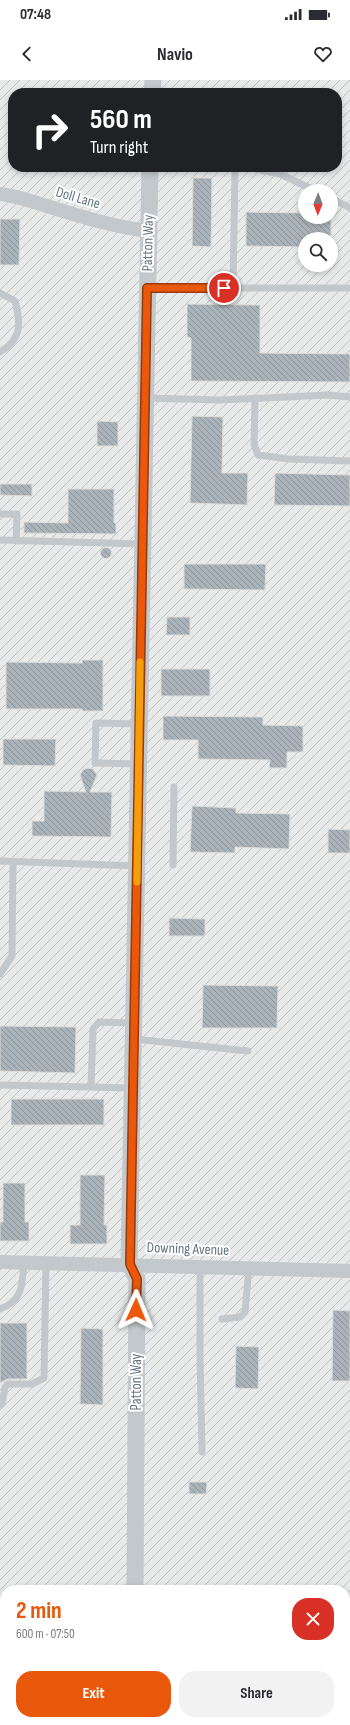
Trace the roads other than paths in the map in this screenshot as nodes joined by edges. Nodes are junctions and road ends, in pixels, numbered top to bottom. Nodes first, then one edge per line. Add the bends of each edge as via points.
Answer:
1 (150, 172) edge
2 (234, 172) edge
3 (270, 172) edge
4 (301, 184) edge
5 (0, 194) edge
6 (338, 202) edge
7 (350, 208) edge
8 (148, 231) junction
9 (147, 288) junction
10 (233, 288) junction
11 (350, 288) edge
12 (0, 293) edge
13 (0, 352) edge
14 (350, 397) edge
15 (145, 398) junction
16 (255, 398) junction
17 (350, 460) edge
18 (0, 514) edge
19 (0, 540) edge
20 (16, 541) junction
21 (142, 544) junction
22 (139, 724) junction
23 (138, 764) junction
24 (174, 787) dead end
25 (0, 861) edge
26 (13, 862) junction
27 (173, 865) dead end
28 (137, 866) junction
29 (0, 974) edge
30 (134, 1031) junction
31 (248, 1051) dead end
32 (0, 1085) edge
33 (92, 1087) junction
34 (133, 1088) junction
35 (0, 1262) edge
36 (24, 1262) junction
37 (46, 1263) junction
38 (130, 1264) junction
39 (200, 1266) junction
40 (249, 1268) junction
41 (350, 1271) edge
42 (0, 1309) edge
43 (222, 1319) dead end
44 (0, 1405) edge
45 (202, 1452) dead end
46 (135, 1585) edge

1 - 8 street, Patton Way
2 - 10 lane
3 - 4 lane
5 - 8 street, Doll Lane via 16,196 126,228
6 - 7 lane
8 - 9 street, Patton Way
9 - 10 lane
9 - 15 street, Patton Way
10 - 11 lane
12 - 13 lane via 15,301 19,316 17,332 11,345
14 - 16 lane via 328,395
15 - 16 lane
15 - 21 street, Patton Way
16 - 17 lane via 254,444 258,455 289,459
18 - 20 lane via 17,514
19 - 20 lane
20 - 21 lane
21 - 22 street, Patton Way
22 - 23 street, Patton Way
22 - 23 lane via 96,722 95,763
23 - 28 street, Patton Way
24 - 27 lane
25 - 26 lane
26 - 28 lane
26 - 29 lane via 12,956
28 - 30 street, Patton Way
30 - 31 lane
30 - 33 lane via 99,1022 93,1029
30 - 34 street, Patton Way
32 - 33 lane
33 - 34 lane
34 - 38 street, Patton Way
35 - 36 street, Downing Avenue
36 - 37 street, Downing Avenue
36 - 42 lane via 22,1288 18,1297
37 - 38 street, Downing Avenue
37 - 44 lane via 44,1378 32,1384 8,1384
38 - 39 street, Downing Avenue
38 - 46 street, Patton Way via 137,1279
39 - 40 street, Downing Avenue
39 - 45 lane
40 - 41 street, Downing Avenue
40 - 43 lane via 245,1312 240,1317

